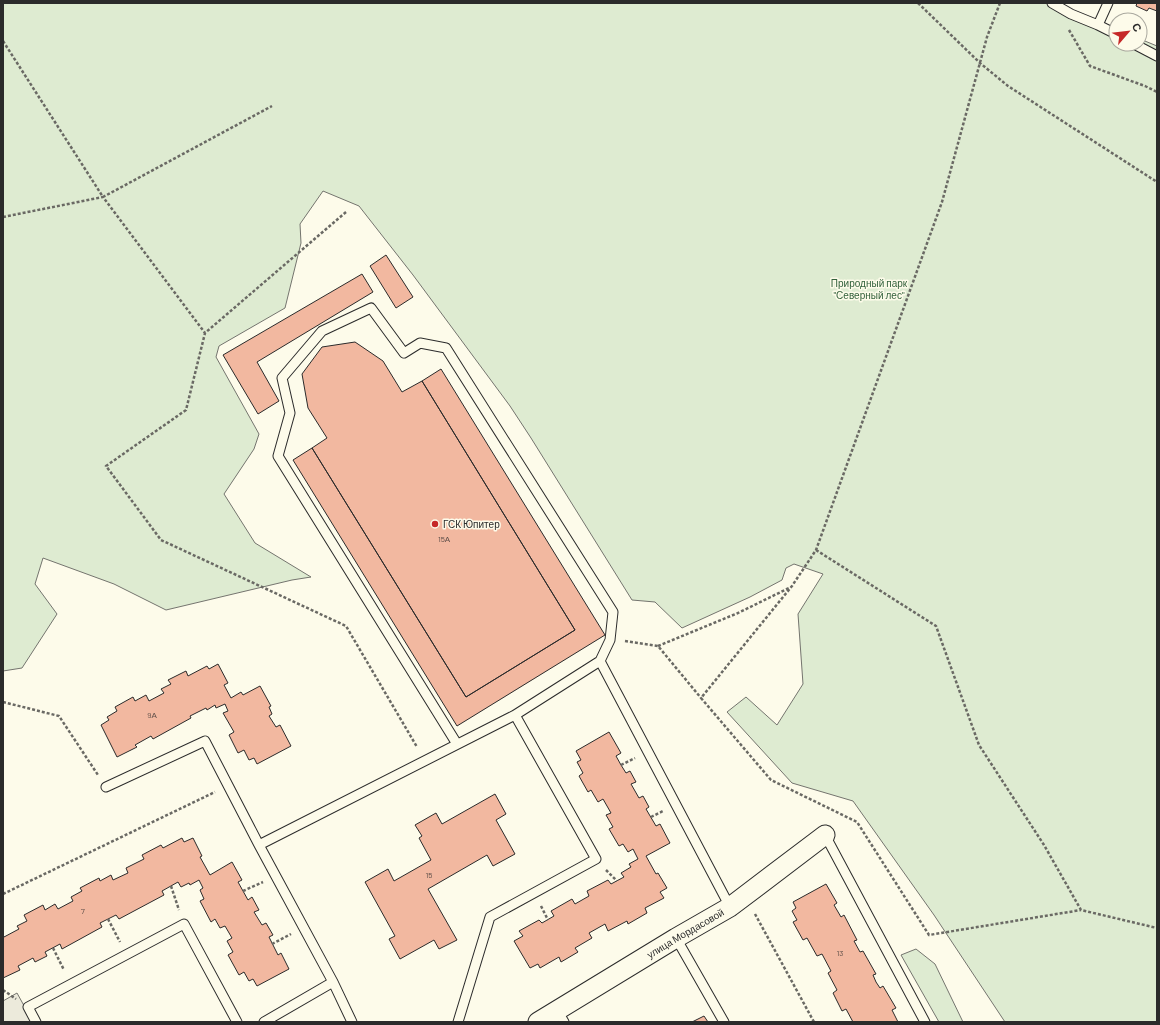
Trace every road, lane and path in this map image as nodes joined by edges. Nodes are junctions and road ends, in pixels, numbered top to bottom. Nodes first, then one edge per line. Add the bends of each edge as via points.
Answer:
1 (918, 3) edge
2 (1000, 3) edge
3 (1052, 3) edge
4 (1108, 3) edge
5 (1098, 25) junction
6 (1108, 30) edge
7 (3, 41) edge
8 (1148, 51) edge
9 (1157, 56) edge
10 (980, 63) junction
11 (1157, 92) edge
12 (272, 106) dead end
13 (1157, 182) edge
14 (102, 197) junction
15 (346, 212) dead end
16 (3, 217) edge
17 (205, 333) junction
18 (816, 550) junction
19 (792, 586) junction
20 (610, 640) junction
21 (658, 646) junction
22 (600, 661) junction
23 (701, 698) junction
24 (3, 702) edge
25 (515, 715) junction
26 (458, 744) junction
27 (425, 760) junction
28 (228, 786) junction
29 (106, 787) joint
30 (826, 835) joint
31 (259, 844) junction
32 (275, 875) junction
33 (171, 886) dead end
34 (243, 892) dead end
35 (3, 894) edge
36 (745, 896) junction
37 (730, 907) junction
38 (1081, 910) junction
39 (108, 919) dead end
40 (184, 924) junction
41 (303, 927) junction
42 (1157, 928) edge
43 (676, 938) junction
44 (272, 944) dead end
45 (52, 948) dead end
46 (127, 954) junction
47 (333, 982) junction
48 (72, 984) junction
49 (561, 1016) edge
50 (36, 1022) edge
51 (238, 1022) edge
52 (264, 1022) edge
53 (352, 1022) edge
54 (458, 1022) edge
55 (538, 1022) edge
56 (724, 1022) edge
57 (814, 1022) edge
58 (925, 1022) edge

1 - 10 path
2 - 10 path
3 - 5 lane
3 - 11 path via 1090,66
4 - 5 lane
5 - 6 lane
7 - 14 path
8 - 9 lane
10 - 13 path via 1008,86
10 - 18 path via 942,202
12 - 14 path
14 - 16 path
14 - 17 path
15 - 17 path
17 - 27 path via 186,410 106,466 162,540 346,626
18 - 19 path
18 - 38 path via 936,626 979,745 1044,845
19 - 21 path via 738,613
19 - 23 path
20 - 21 path
20 - 22 lane
20 - 26 lane via 613,612 446,348 420,343 404,353 371,308 322,331 282,378 290,413 278,456
21 - 23 path
22 - 25 lane
22 - 37 lane
23 - 38 path via 771,780 857,822 929,935
24 - 29 path via 59,716
25 - 26 lane
25 - 54 lane via 596,859 490,917
26 - 27 lane
27 - 31 lane
28 - 29 lane via 205,740
28 - 31 lane
28 - 35 path
30 - 36 street, улица Мордасовой
30 - 58 lane
31 - 32 lane
32 - 34 path
32 - 41 lane
33 - 40 path
36 - 37 street, улица Мордасовой
36 - 57 path
37 - 43 street, улица Мордасовой
38 - 42 path
39 - 46 path
40 - 46 lane
40 - 51 lane
41 - 44 path
41 - 47 lane
43 - 49 street, улица Мордасовой
43 - 56 lane
45 - 48 path
46 - 48 lane
47 - 52 lane
47 - 53 lane
48 - 50 lane via 28,1006
49 - 55 street, улица Мордасовой

